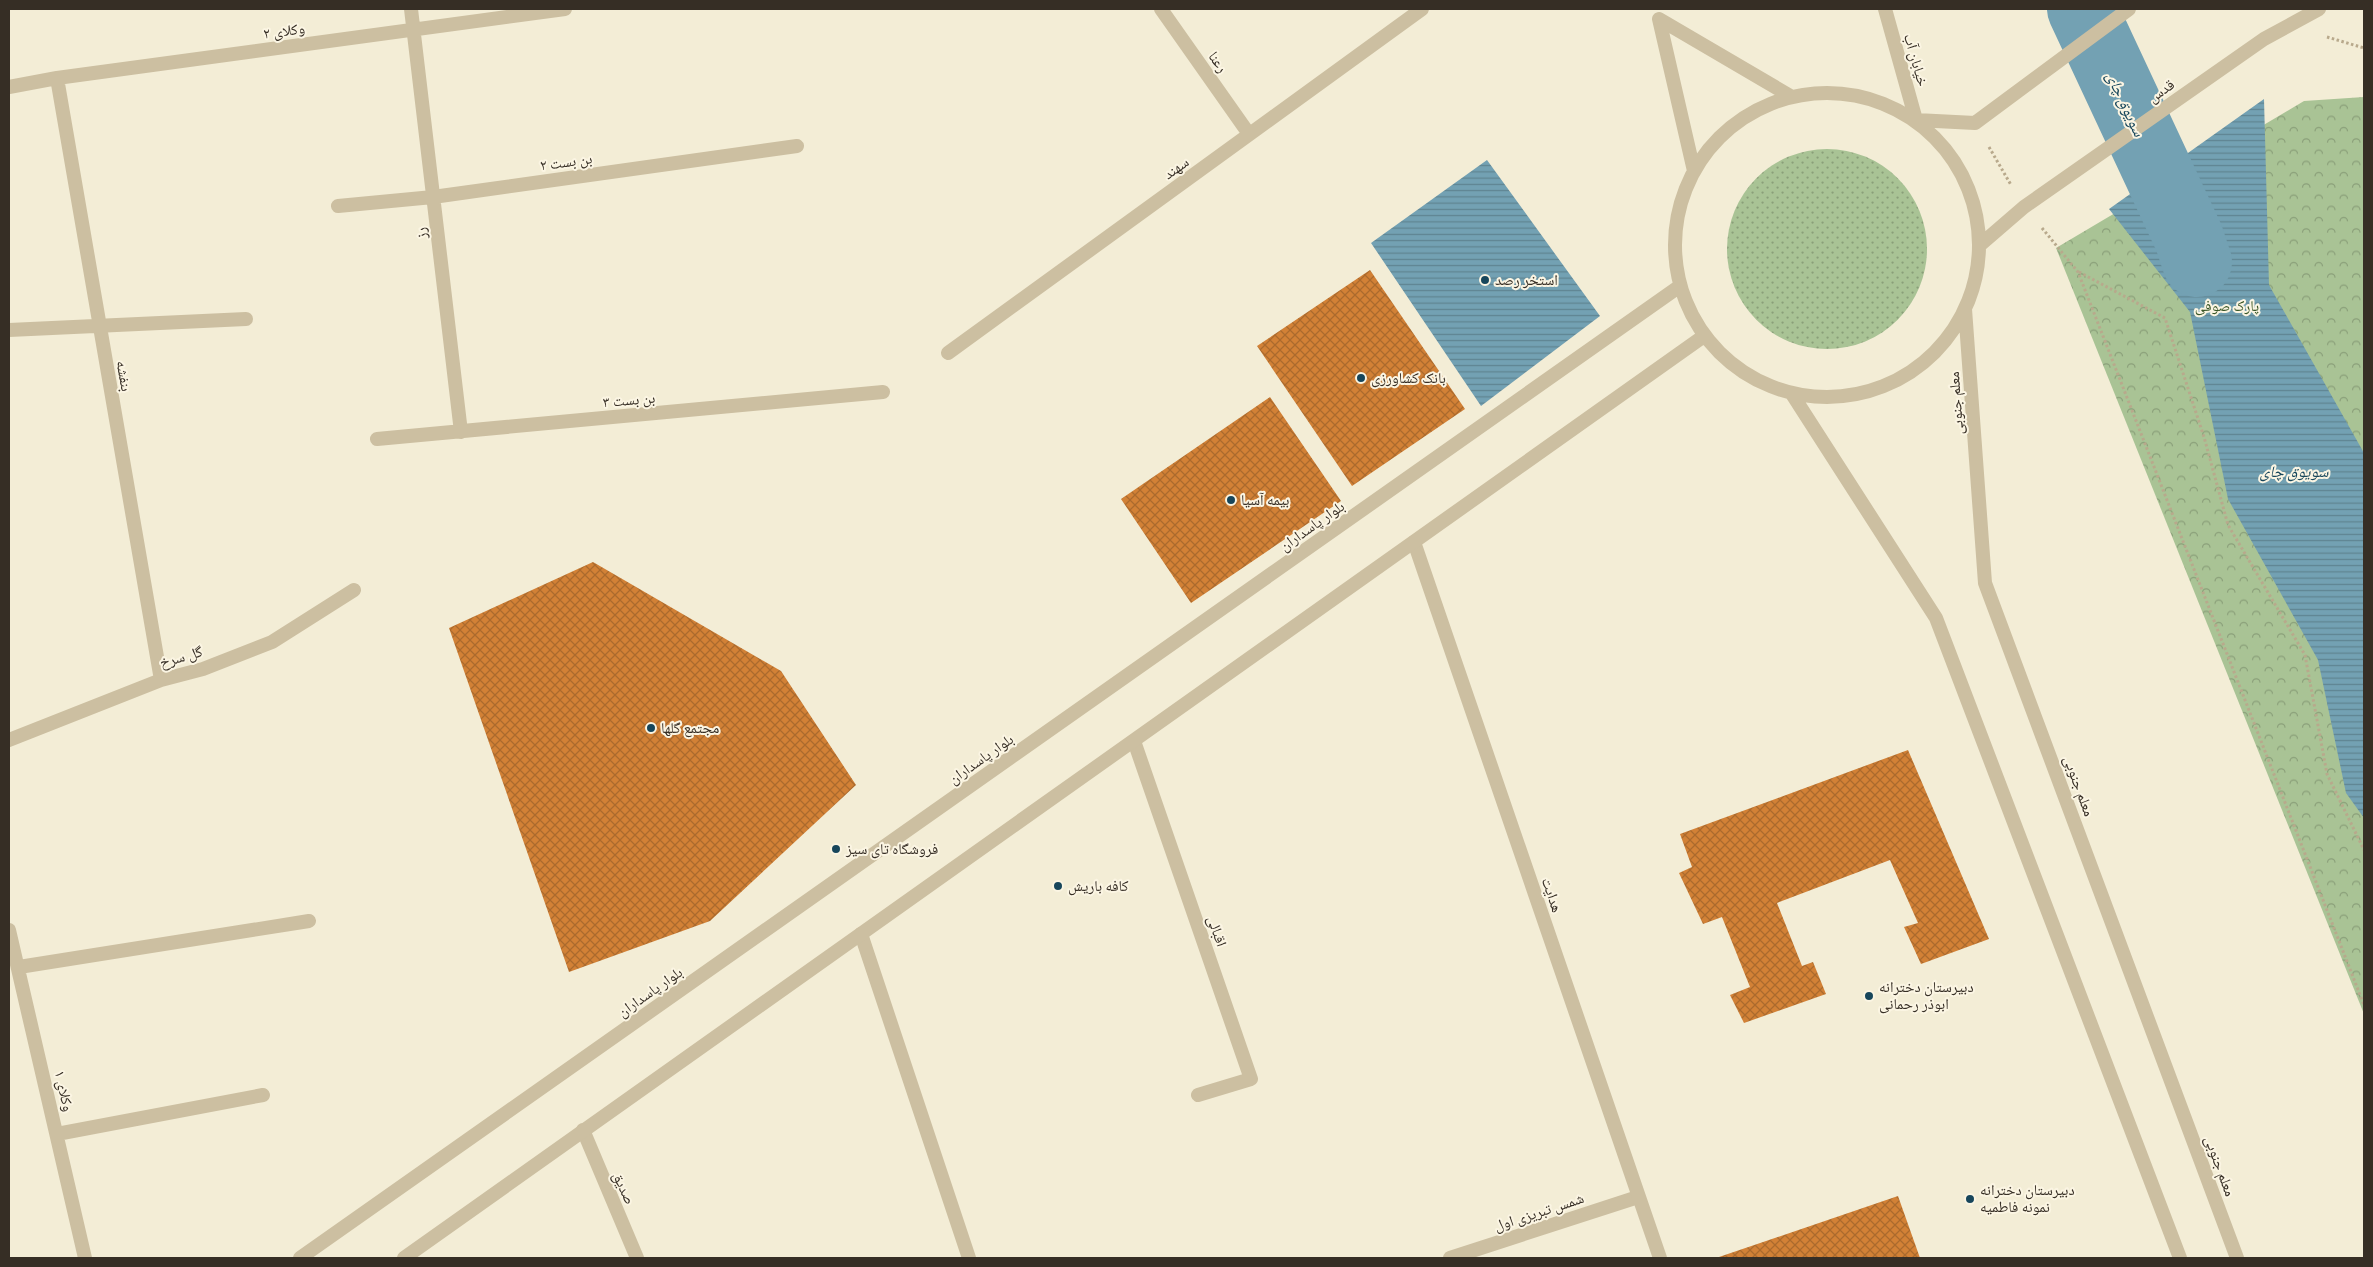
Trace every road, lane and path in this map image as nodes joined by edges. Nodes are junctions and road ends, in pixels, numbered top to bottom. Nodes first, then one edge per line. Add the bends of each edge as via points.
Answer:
1 (411, 9) edge
2 (565, 9) edge
3 (1161, 9) edge
4 (1422, 9) edge
5 (1885, 9) edge
6 (2129, 9) edge
7 (2319, 9) edge
8 (1655, 14) edge
9 (413, 30) junction
10 (56, 78) junction
11 (9, 87) edge
12 (1792, 97) junction
13 (1916, 120) junction
14 (1975, 122) junction
15 (1249, 134) junction
16 (797, 146) dead end
17 (1694, 171) junction
18 (433, 197) junction
19 (338, 206) dead end
20 (2024, 207) junction
21 (1980, 245) junction
22 (2078, 272) junction
23 (1680, 286) junction
24 (1965, 309) junction
25 (246, 318) dead end
26 (99, 324) junction
27 (9, 330) edge
28 (1704, 336) junction
29 (948, 353) dead end
30 (883, 392) dead end
31 (1792, 394) junction
32 (461, 432) junction
33 (377, 439) dead end
34 (1414, 542) junction
35 (354, 590) dead end
36 (161, 680) junction
37 (9, 740) edge
38 (1134, 741) junction
39 (2364, 850) edge
40 (309, 922) dead end
41 (9, 930) edge
42 (861, 934) junction
43 (19, 967) junction
44 (2364, 1006) edge
45 (263, 1095) dead end
46 (1198, 1095) dead end
47 (584, 1130) junction
48 (57, 1134) junction
49 (1638, 1197) junction
50 (85, 1258) edge
51 (300, 1258) edge
52 (404, 1258) edge
53 (637, 1258) edge
54 (969, 1258) edge
55 (1450, 1258) edge
56 (1660, 1258) edge
57 (2180, 1258) edge
58 (2237, 1258) edge

1 - 9 street, رز
2 - 9 street, وکلای ۲
3 - 15 street, رعنا
4 - 15 street, سهند
5 - 13 street, خیابان آب
6 - 14 street
7 - 20 street, قدس via 2264,39
8 - 12 street
8 - 17 street
9 - 10 street, وکلای ۲
9 - 18 street, رز
10 - 11 street, وکلای ۲
10 - 26 street, بنفشه
12 - 13 street via 1831,93 1870,99
12 - 17 street via 1753,112 1720,138
13 - 14 street
13 - 21 street via 1950,154 1972,196
14 - 20 path
15 - 29 street, سهند
16 - 18 street, بن بست ۲
17 - 23 street via 1680,207 1674,247
18 - 19 street, بن بست ۲
18 - 32 street, رز
20 - 21 street, قدس
20 - 22 path
21 - 24 street via 1976,278
22 - 39 path via 2165,318 2204,436 2228,525 2305,655 2327,774
22 - 44 path
23 - 28 street
23 - 51 street, بلوار پاسداران
24 - 31 street via 1948,338 1924,362 1896,381 1863,393 1828,398
24 - 58 street, معلم جنوبی via 1985,582
25 - 26 street
26 - 27 street
26 - 36 street, بنفشه
28 - 31 street via 1729,362 1751,377
28 - 34 street
30 - 32 street, بن بست ۳
31 - 57 street via 1936,618
32 - 33 street, بن بست ۳
34 - 38 street
34 - 49 street, هدایت
35 - 36 street, گل سرخ via 272,642 203,669
36 - 37 street, گل سرخ
38 - 42 street
38 - 46 street, اقبالی via 1251,1079
40 - 43 street
41 - 43 street, وکلای ۱
42 - 47 street
42 - 54 street
43 - 48 street, وکلای ۱
45 - 48 street
47 - 52 street
47 - 53 street, صدیق
48 - 50 street, وکلای ۱
49 - 55 street, شمس تبریزی اول
49 - 56 street, هدایت

